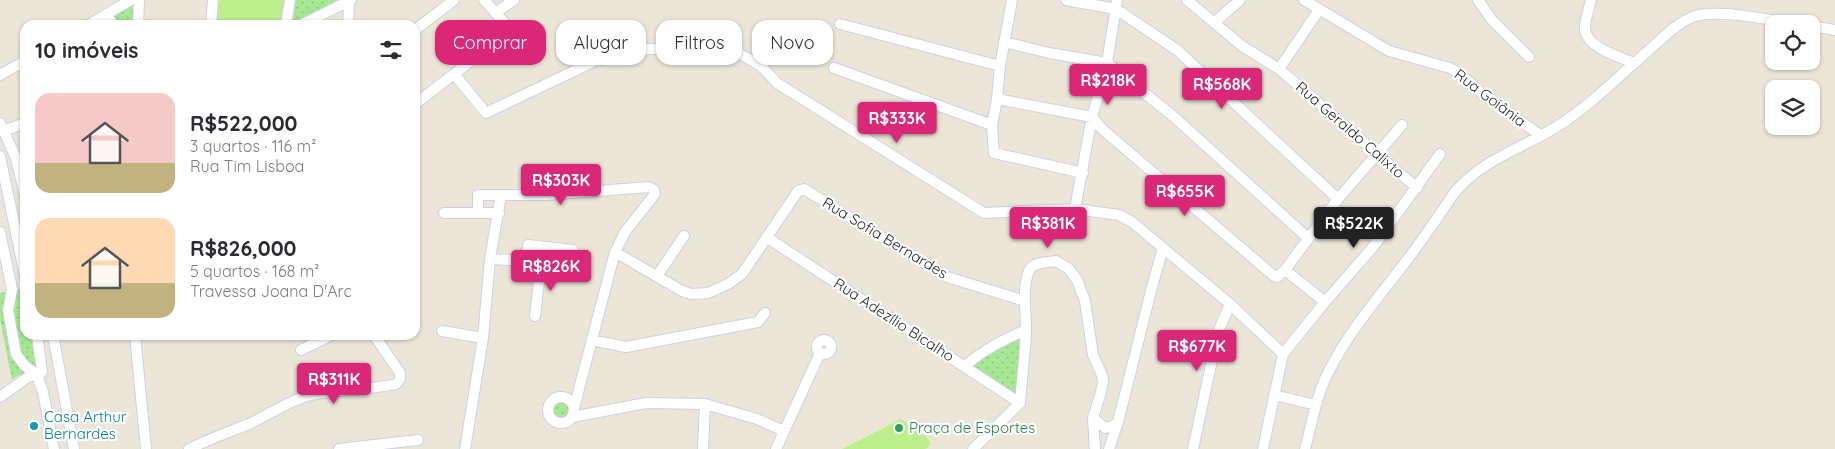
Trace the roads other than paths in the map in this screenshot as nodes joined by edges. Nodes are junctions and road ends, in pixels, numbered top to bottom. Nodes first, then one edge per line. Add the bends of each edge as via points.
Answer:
1 (131, 0) edge
2 (139, 0) edge
3 (213, 0) edge
4 (290, 0) edge
5 (454, 0) edge
6 (484, 0) edge
7 (514, 0) edge
8 (1012, 0) edge
9 (1066, 0) edge
10 (1187, 0) edge
11 (1240, 0) edge
12 (1304, 0) edge
13 (1478, 0) edge
14 (1591, 0) edge
15 (347, 1) edge
16 (1116, 4) edge
17 (1319, 10) junction
18 (495, 13) junction
19 (106, 14) junction
20 (96, 20) edge
21 (110, 20) edge
22 (138, 20) edge
23 (211, 20) edge
24 (287, 20) edge
25 (311, 20) edge
26 (348, 20) edge
27 (1765, 20) edge
28 (840, 24) dead end
29 (1214, 24) junction
30 (420, 26) edge
31 (1820, 28) edge
32 (1835, 30) edge
33 (1004, 42) junction
34 (1529, 57) dead end
35 (1107, 63) junction
36 (1634, 63) junction
37 (20, 64) edge
38 (1000, 66) junction
39 (834, 68) dead end
40 (1279, 70) junction
41 (454, 74) junction
42 (0, 75) edge
43 (998, 99) junction
44 (420, 100) edge
45 (1092, 118) junction
46 (20, 125) edge
47 (992, 125) junction
48 (1402, 125) dead end
49 (3, 130) edge
50 (1540, 136) junction
51 (0, 147) edge
52 (1440, 154) dead end
53 (1377, 155) junction
54 (0, 156) edge
55 (1083, 173) junction
56 (20, 175) edge
57 (1417, 188) junction
58 (501, 195) junction
59 (1338, 199) junction
60 (1075, 209) junction
61 (478, 211) junction
62 (444, 213) dead end
63 (499, 213) junction
64 (0, 232) edge
65 (684, 236) dead end
66 (766, 237) junction
67 (1308, 238) junction
68 (1, 243) edge
69 (1163, 248) junction
70 (573, 250) dead end
71 (20, 252) edge
72 (615, 252) junction
73 (490, 259) junction
74 (527, 261) junction
75 (1284, 270) junction
76 (657, 276) junction
77 (1025, 301) junction
78 (1325, 302) junction
79 (1230, 304) junction
80 (765, 313) dead end
81 (535, 316) dead end
82 (1026, 330) junction
83 (442, 331) dead end
84 (483, 338) junction
85 (38, 340) edge
86 (54, 340) edge
87 (136, 340) edge
88 (322, 340) edge
89 (377, 340) edge
90 (592, 340) junction
91 (302, 350) dead end
92 (820, 353) dead end
93 (1283, 354) junction
94 (965, 366) junction
95 (37, 375) junction
96 (1274, 395) junction
97 (0, 397) edge
98 (1020, 403) junction
99 (705, 404) junction
100 (1316, 405) junction
101 (1093, 418) junction
102 (1118, 422) junction
103 (784, 431) junction
104 (418, 440) dead end
105 (1094, 446) edge
106 (1110, 447) edge
107 (54, 449) edge
108 (74, 449) edge
109 (146, 449) edge
110 (189, 449) edge
111 (339, 449) edge
112 (466, 449) edge
113 (703, 449) edge
114 (776, 449) edge
115 (973, 449) edge
116 (1194, 449) edge
117 (1263, 449) edge
118 (1305, 449) edge

1 - 19 street
2 - 22 street
3 - 23 street
4 - 24 street
5 - 30 street
6 - 18 street
7 - 18 street
8 - 33 street
9 - 16 street
10 - 29 street, Rua Geraldo Calixto
11 - 29 street
12 - 17 street, Rua Goiânia
13 - 34 street via 1492,20
14 - 36 street via 1584,29 1589,40 1599,48
15 - 25 street
15 - 26 street
16 - 35 street
16 - 59 street via 1177,50
17 - 40 street
17 - 50 street, Rua Goiânia via 1389,51 1450,68
18 - 41 street via 511,30
19 - 20 street
19 - 21 street
27 - 36 street via 1716,14 1698,16 1681,22
28 - 38 street
29 - 40 street, Rua Geraldo Calixto
31 - 32 street
33 - 35 street
33 - 38 street
35 - 45 street
35 - 67 street via 1173,116
36 - 50 street via 1572,116
37 - 42 street
38 - 43 street
39 - 47 street
40 - 53 street, Rua Geraldo Calixto
41 - 44 street
41 - 60 street via 486,114 595,62 648,48 701,47 740,54 761,66 777,83 984,213
43 - 45 street
43 - 47 street
45 - 55 street
45 - 75 street via 1274,276
46 - 49 street
47 - 55 street via 994,154
48 - 53 street
49 - 51 street via 4,143
49 - 56 street
50 - 100 street via 1478,169 1455,192 1341,350
52 - 57 street
53 - 57 street, Rua Geraldo Calixto
53 - 59 street
54 - 71 street
55 - 60 street
57 - 78 street via 1373,247
58 - 61 street via 478,194
58 - 63 street
58 - 72 street via 654,190 655,194 625,232
59 - 67 street
60 - 69 street via 1119,215
61 - 62 street
61 - 63 street
63 - 73 street
64 - 68 street
65 - 76 street
66 - 76 street via 742,274 714,291 691,294
66 - 77 street, Rua Sofia Bernardes via 798,191 804,189 947,277
66 - 94 street, Rua Adezílio Bicalho
67 - 75 street
68 - 95 street via 12,289 8,310 16,354
69 - 79 street
69 - 102 street
70 - 74 street via 528,245
72 - 76 street
72 - 90 street
73 - 74 street
73 - 84 street
74 - 81 street via 541,264
75 - 78 street
77 - 82 street
77 - 101 street via 1028,272 1040,263 1056,261 1069,269 1077,280 1085,301 1093,355 1103,382
78 - 93 street
79 - 93 street
79 - 116 street via 1214,347
80 - 90 street via 758,322 626,347
82 - 94 street via 1000,341
82 - 98 street
83 - 84 street
84 - 112 street
85 - 95 street via 43,366
86 - 108 street
87 - 109 street
88 - 91 street
89 - 110 street via 400,373 396,384 315,394
90 - 99 street via 573,412 646,403
92 - 103 street
93 - 96 street
94 - 98 street, Rua Adezílio Bicalho
95 - 97 street via 28,377
95 - 107 street
96 - 100 street
96 - 117 street
98 - 115 street
99 - 103 street via 757,419
99 - 113 street
100 - 118 street
101 - 102 street via 1105,428
101 - 105 street
102 - 106 street
103 - 114 street
104 - 111 street
105 - 106 street

